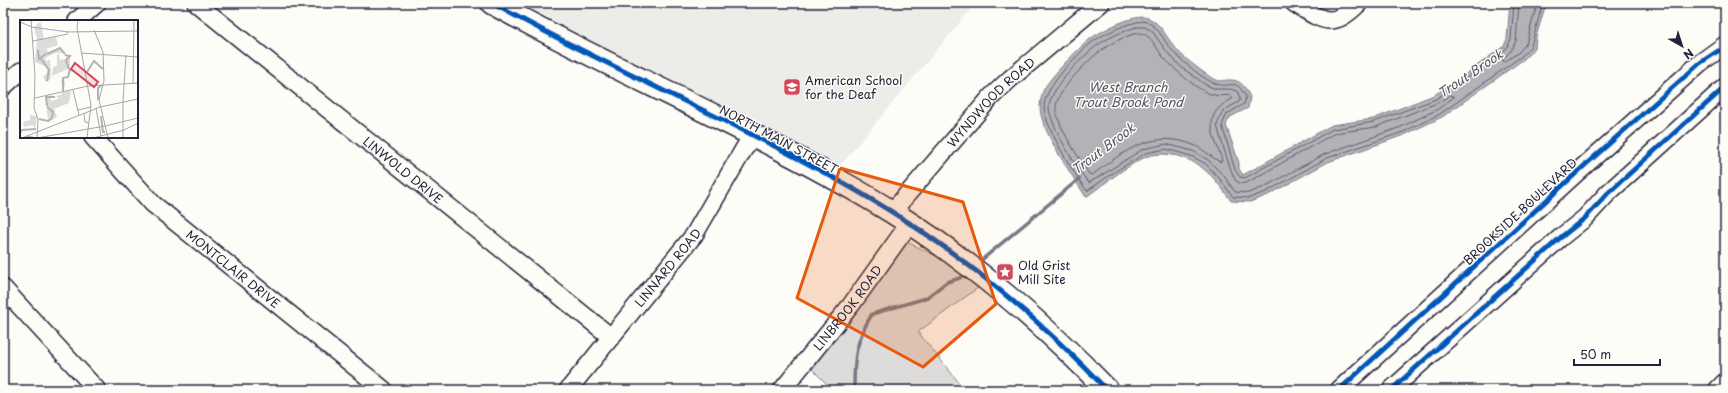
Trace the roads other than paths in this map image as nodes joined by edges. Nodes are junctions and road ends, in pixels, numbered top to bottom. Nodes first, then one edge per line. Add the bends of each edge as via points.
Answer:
1 (97, 3) edge
2 (196, 3) edge
3 (492, 3) edge
4 (1101, 3) edge
5 (1294, 3) edge
6 (1358, 3) edge
7 (78, 20) edge
8 (1723, 52) edge
9 (20, 72) edge
10 (3, 87) edge
11 (1725, 87) edge
12 (752, 135) junction
13 (94, 138) edge
14 (901, 218) junction
15 (3, 288) edge
16 (611, 337) junction
17 (1725, 382) edge
18 (97, 390) edge
19 (384, 390) edge
20 (568, 390) edge
21 (782, 390) edge
22 (1107, 390) edge
23 (1339, 390) edge
24 (1391, 390) edge
25 (1717, 390) edge

1 - 7 street
2 - 16 street, LINWOLD DRIVE
3 - 12 main road, NORTH MAIN STREET via 562,41
4 - 14 street, WYNDWOOD ROAD via 1010,78 991,97
5 - 6 street via 1324,20 1343,17
8 - 23 street, BROOKSIDE BOULEVARD via 1700,63
9 - 10 street
11 - 24 street via 1608,193 1585,218
12 - 14 main road, NORTH MAIN STREET via 810,165
12 - 16 street, LINNARD ROAD via 694,235
13 - 19 street, MONTCLAIR DRIVE via 153,204
14 - 21 street, LINBROOK ROAD via 851,305
14 - 22 main road, NORTH MAIN STREET via 994,286 1064,347
15 - 18 street
16 - 20 street, LINNARD ROAD
17 - 25 street

